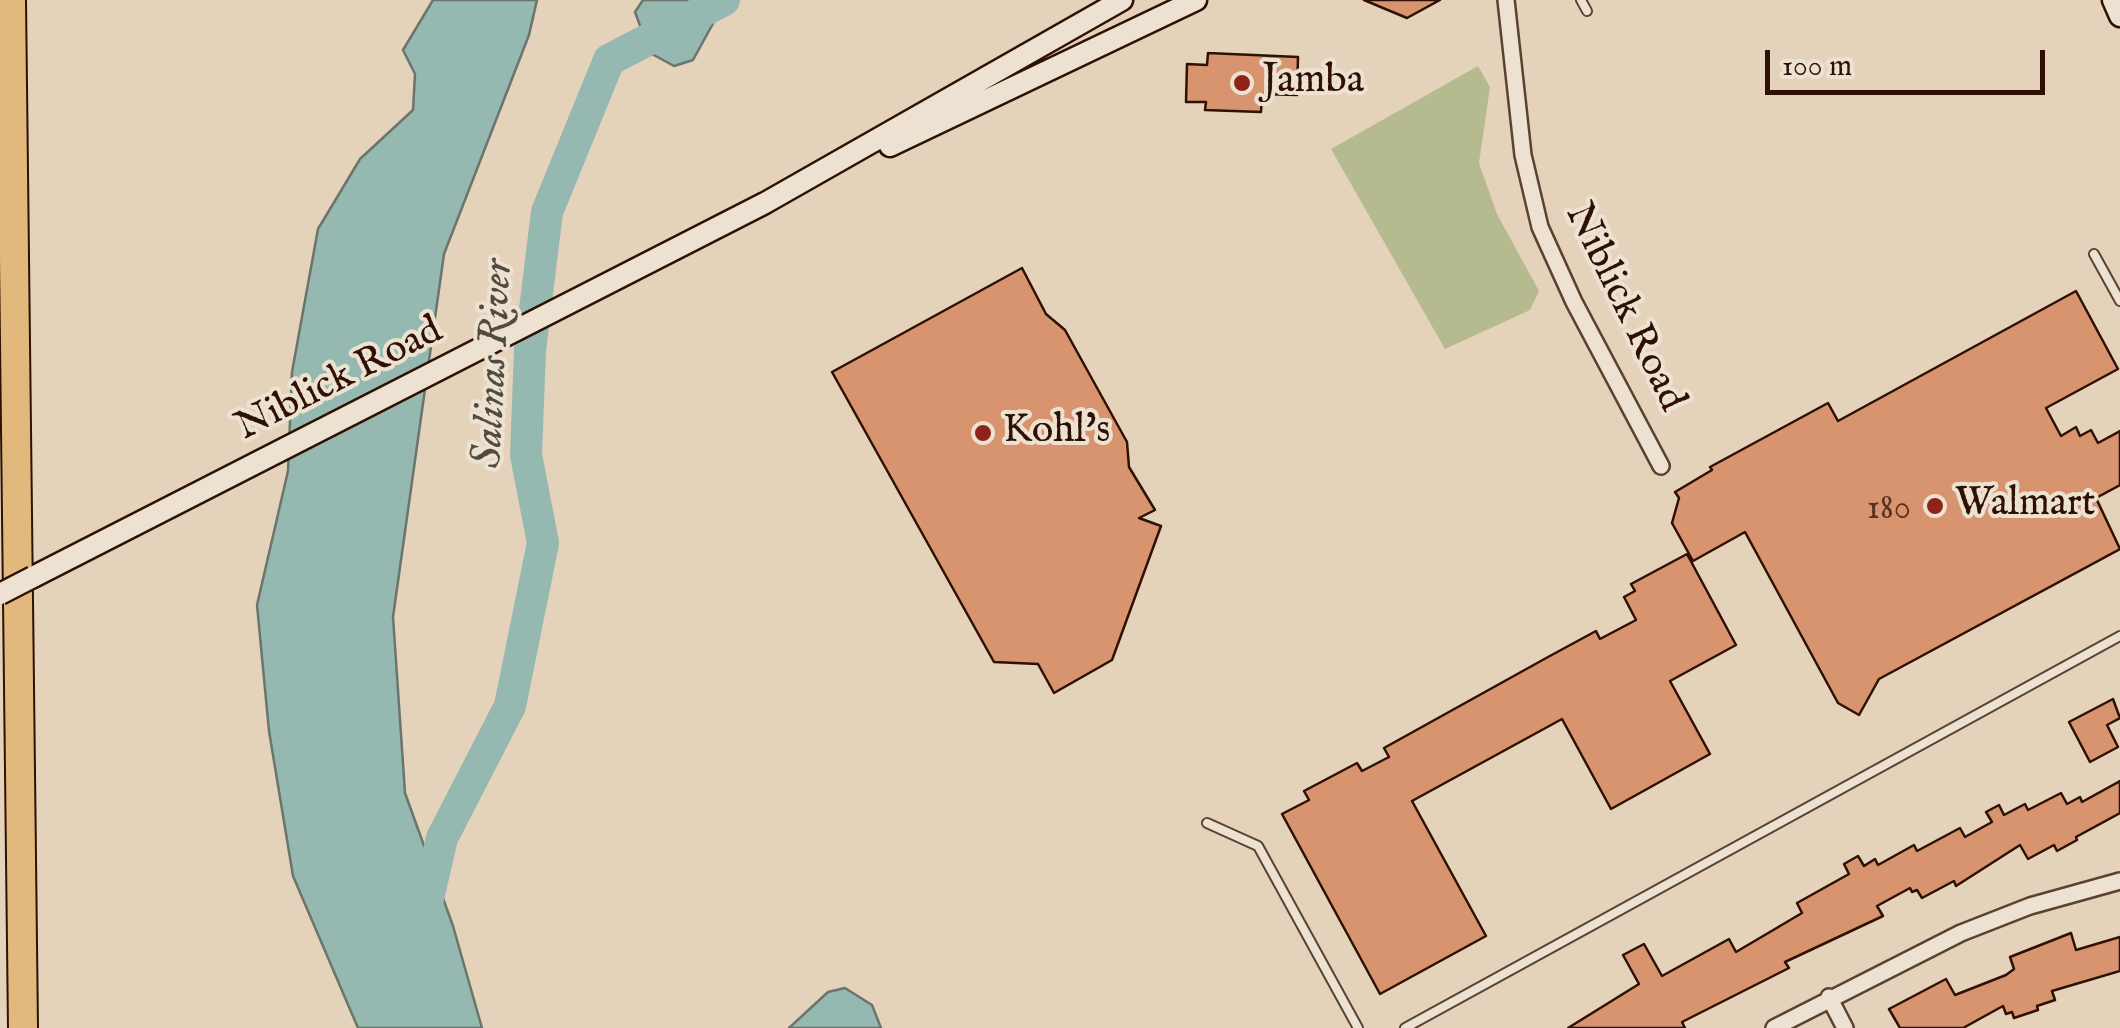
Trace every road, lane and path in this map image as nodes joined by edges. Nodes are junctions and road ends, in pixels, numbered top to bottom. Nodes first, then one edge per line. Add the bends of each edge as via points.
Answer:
1 (11, 0) edge
2 (1122, 0) edge
3 (1196, 0) edge
4 (1506, 0) edge
5 (1580, 0) edge
6 (2113, 0) edge
7 (1587, 11) dead end
8 (2120, 16) edge
9 (765, 203) junction
10 (2094, 254) dead end
11 (2120, 301) edge
12 (1661, 466) dead end
13 (0, 594) edge
14 (2120, 636) edge
15 (1207, 823) dead end
16 (2120, 881) edge
17 (1829, 998) junction
18 (23, 1028) edge
19 (1358, 1028) edge
20 (1404, 1028) edge
21 (1774, 1028) edge
22 (1845, 1028) edge

1 - 18 highway
2 - 9 main road, Niblick Road
3 - 9 main road, Niblick Road
4 - 12 street, Niblick Road via 1523,155 1540,228
5 - 7 lane
6 - 8 main road
9 - 13 main road, Niblick Road, bridge
10 - 11 lane
14 - 20 lane
15 - 19 lane via 1258,846
16 - 17 street via 1961,933
17 - 21 street
17 - 22 street

